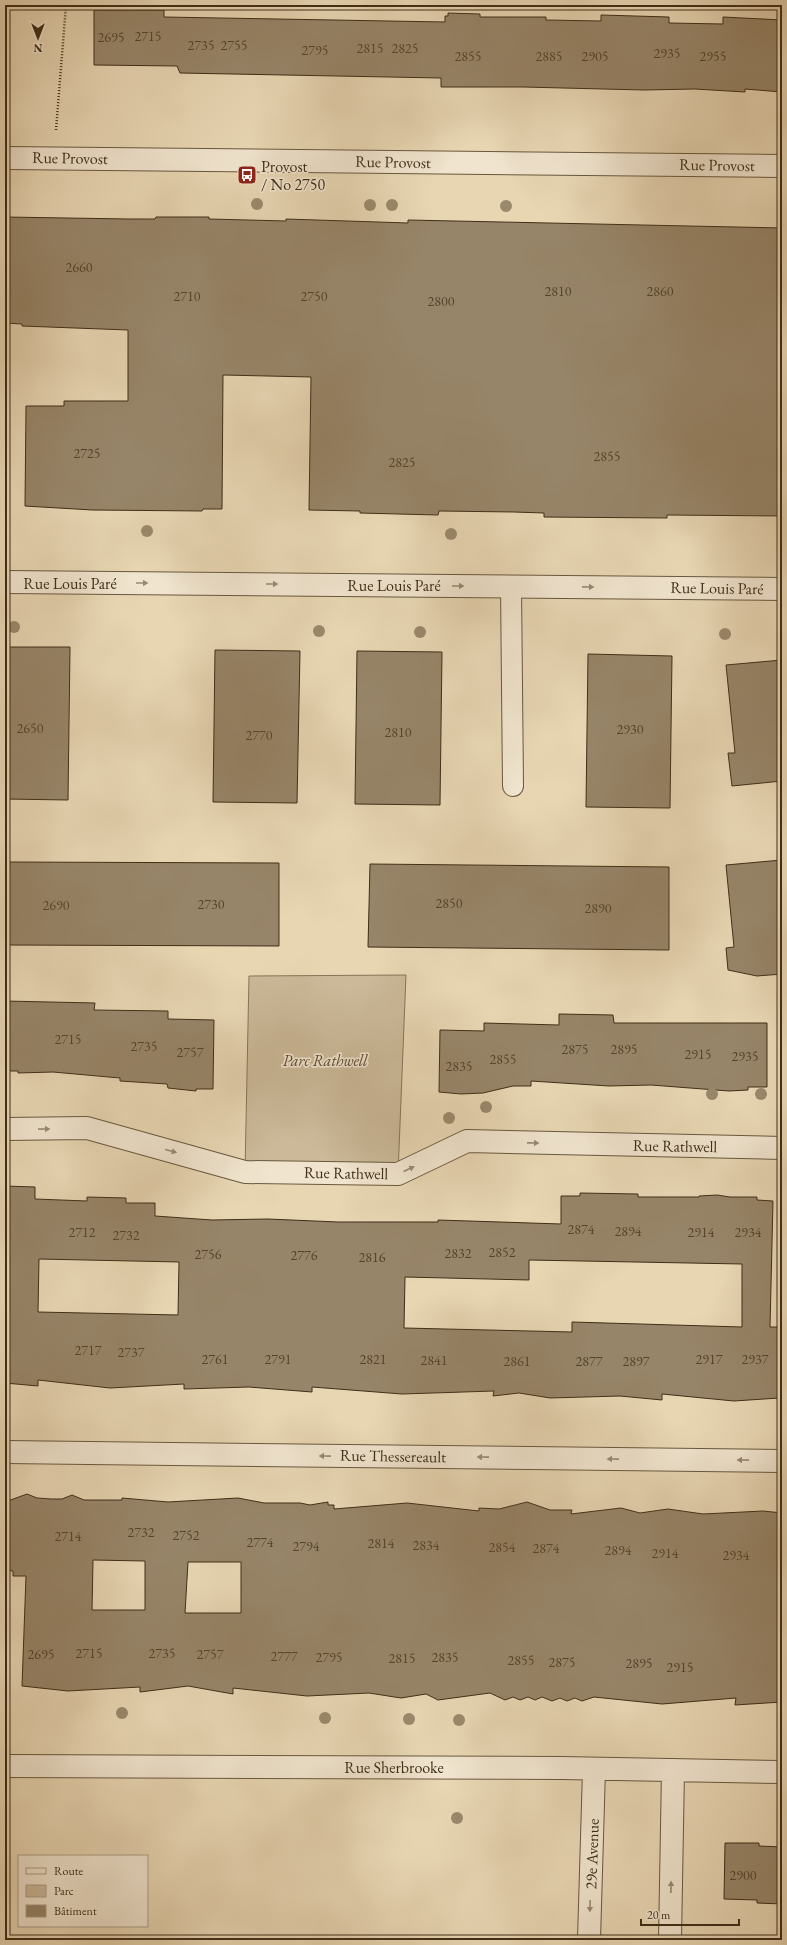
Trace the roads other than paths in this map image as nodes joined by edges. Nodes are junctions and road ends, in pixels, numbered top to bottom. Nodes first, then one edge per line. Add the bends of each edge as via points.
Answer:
1 (5, 158) edge
2 (782, 166) edge
3 (5, 582) edge
4 (511, 586) junction
5 (782, 589) edge
6 (513, 786) dead end
7 (5, 1129) edge
8 (782, 1148) edge
9 (5, 1452) edge
10 (782, 1461) edge
11 (5, 1766) edge
12 (594, 1769) junction
13 (674, 1770) junction
14 (782, 1772) edge
15 (589, 1940) edge
16 (670, 1940) edge

1 - 2 street, Rue Provost
3 -> 4 street, Rue Louis Paré
4 -> 5 street, Rue Louis Paré
4 - 6 lane
7 -> 8 street, Rue Rathwell via 87,1128 246,1172 398,1174 467,1141
10 -> 9 street, Rue Thessereault
11 - 12 street, Rue Sherbrooke
12 - 13 street, Rue Sherbrooke
12 -> 15 street, 29e Avenue
13 - 14 street, Rue Sherbrooke
16 -> 13 street

